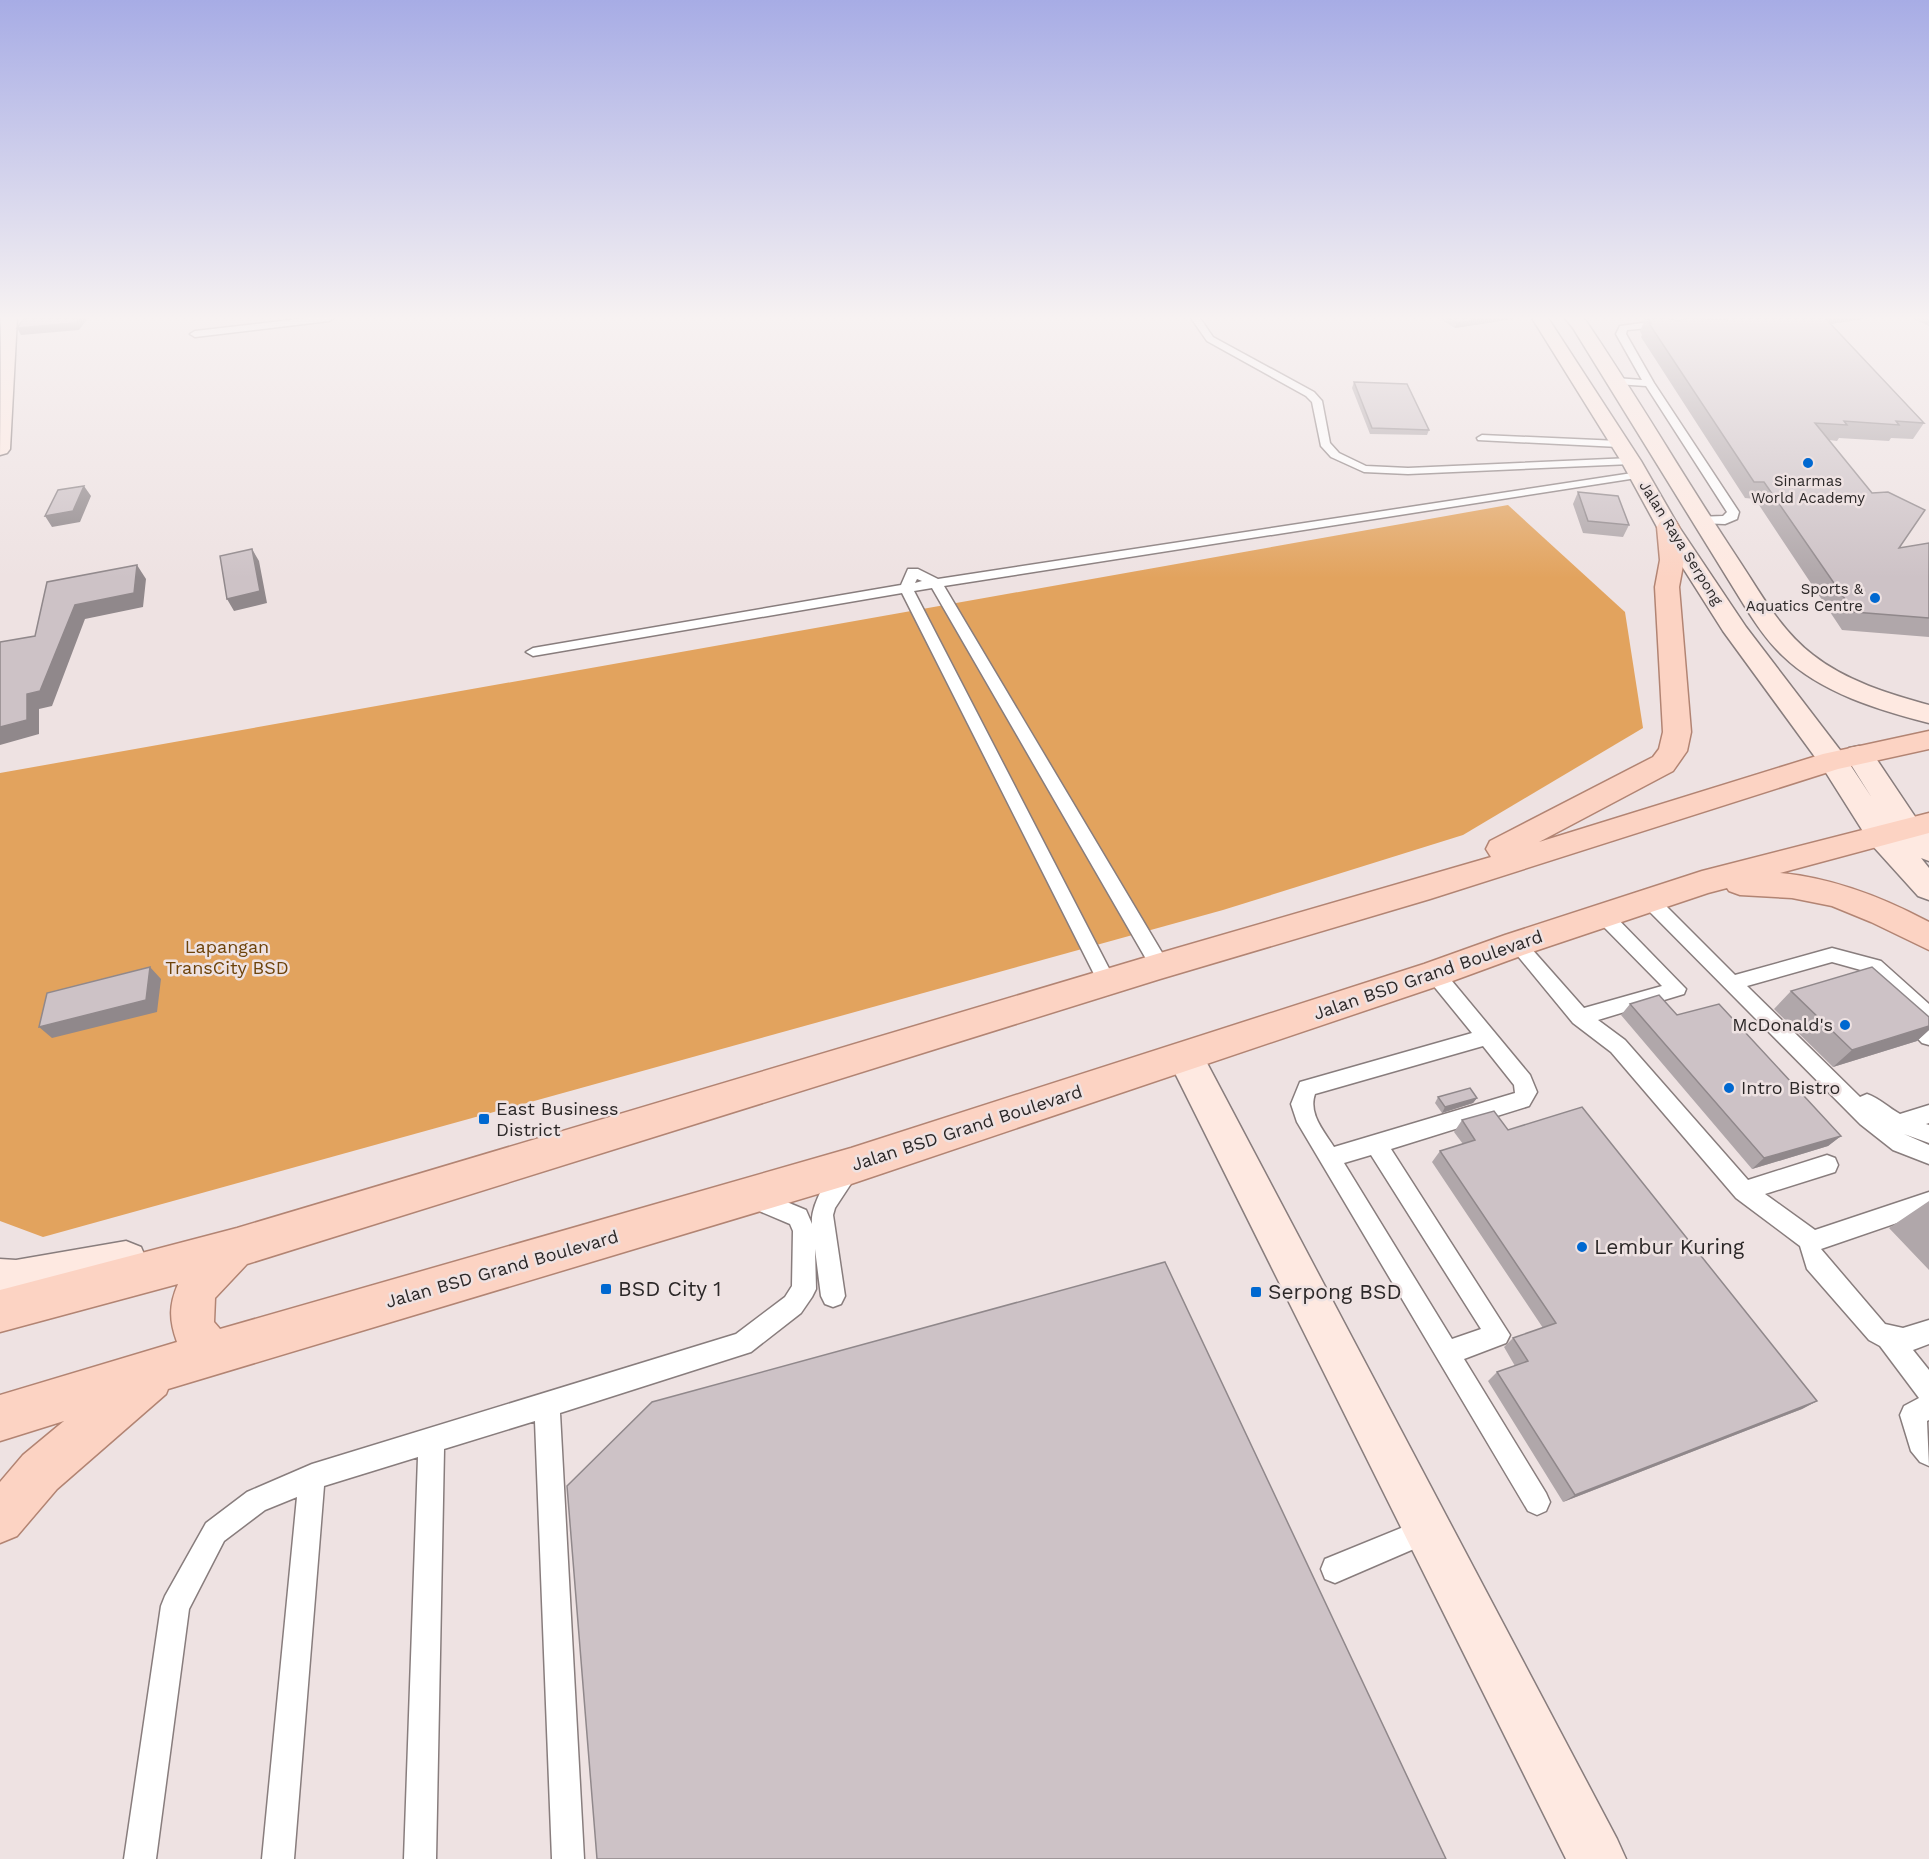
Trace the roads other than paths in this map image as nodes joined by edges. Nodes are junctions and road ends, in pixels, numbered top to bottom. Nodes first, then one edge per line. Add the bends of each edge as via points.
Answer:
1 (3, 405) edge
2 (1318, 405) edge
3 (1595, 405) edge
4 (1631, 405) edge
5 (1663, 405) edge
6 (1482, 438) dead end
7 (0, 449) edge
8 (1630, 460) junction
9 (1701, 520) junction
10 (1668, 527) junction
11 (936, 583) junction
12 (906, 588) junction
13 (533, 652) dead end
14 (1929, 714) edge
15 (1929, 740) edge
16 (1846, 758) junction
17 (1912, 834) edge
18 (1702, 883) junction
19 (1929, 888) edge
20 (1419, 891) junction
21 (1649, 900) junction
22 (1603, 915) junction
23 (1929, 937) edge
24 (1518, 944) junction
25 (1832, 955) junction
26 (1160, 966) junction
27 (1435, 974) junction
28 (1107, 982) junction
29 (1732, 983) junction
30 (1929, 1015) edge
31 (1580, 1017) junction
32 (1487, 1036) junction
33 (1929, 1037) edge
34 (1185, 1057) junction
35 (1929, 1114) edge
36 (1899, 1123) junction
37 (1929, 1134) edge
38 (1376, 1144) junction
39 (1929, 1155) edge
40 (1329, 1158) junction
41 (1827, 1165) dead end
42 (851, 1166) junction
43 (1744, 1191) junction
44 (750, 1197) junction
45 (1929, 1202) edge
46 (255, 1242) junction
47 (1812, 1242) junction
48 (827, 1251) junction
49 (804, 1256) junction
50 (0, 1279) edge
51 (833, 1296) dead end
52 (0, 1311) edge
53 (1929, 1332) edge
54 (1889, 1339) junction
55 (1448, 1353) junction
56 (212, 1354) junction
57 (160, 1369) junction
58 (1929, 1390) edge
59 (547, 1404) junction
60 (1924, 1417) edge
61 (0, 1418) edge
62 (431, 1440) junction
63 (1929, 1453) edge
64 (312, 1477) junction
65 (1537, 1502) dead end
66 (0, 1519) edge
67 (1428, 1530) junction
68 (1335, 1569) dead end
69 (140, 1859) edge
70 (278, 1859) edge
71 (420, 1859) edge
72 (568, 1859) edge
73 (1597, 1859) edge

1 - 7 main road
2 - 8 lane via 1325,444 1335,455 1376,471
3 - 8 main road, Jalan Raya Serpong
4 - 9 main road, Jalan Raya Serpong
5 - 9 lane via 1733,516
6 - 8 lane
8 - 10 main road, Jalan Raya Serpong
8 - 11 lane
9 - 14 main road, Jalan Raya Serpong via 1792,651 1845,684
10 - 16 main road, Jalan Raya Serpong via 1736,631
10 - 20 main road via 1671,560 1667,587 1677,732 1673,751 1656,768
11 - 12 lane
11 - 26 lane
12 - 13 lane
12 - 28 lane
15 - 16 main road
16 - 17 main road, Jalan Raya Serpong
16 - 20 main road
17 - 18 main road, Jalan BSD Grand Boulevard
17 - 19 main road, Jalan Raya Serpong
18 - 21 main road, Jalan BSD Grand Boulevard
18 - 23 main road via 1778,883 1840,895 1894,917
20 - 26 main road
21 - 22 main road, Jalan BSD Grand Boulevard
21 - 29 lane
22 - 24 main road, Jalan BSD Grand Boulevard
22 - 31 lane via 1677,990
24 - 27 main road, Jalan BSD Grand Boulevard
24 - 31 lane
25 - 29 lane
25 - 30 lane via 1874,966
25 - 33 lane
26 - 28 main road
27 - 32 lane
27 - 34 main road, Jalan BSD Grand Boulevard
28 - 46 main road
29 - 36 lane via 1762,998 1877,1112
29 - 39 lane via 1867,1118 1900,1143
31 - 43 lane via 1618,1046
32 - 38 lane via 1523,1081 1527,1092 1522,1100
32 - 40 lane via 1307,1088 1301,1104 1304,1116
34 - 42 main road, Jalan BSD Grand Boulevard
34 - 67 main road
35 - 36 lane
36 - 37 lane
38 - 40 lane
38 - 55 lane via 1498,1335
40 - 55 lane
41 - 43 lane
42 - 44 main road, Jalan BSD Grand Boulevard
42 - 48 lane via 825,1204 822,1215
43 - 47 lane
44 - 49 lane via 798,1217 804,1231
44 - 56 main road, Jalan BSD Grand Boulevard
45 - 47 lane
46 - 50 main road via 16,1280
46 - 52 main road
46 - 56 main road via 205,1275 191,1300 193,1328
47 - 54 lane via 1810,1249 1815,1261 1876,1332
48 - 49 lane
48 - 51 lane
49 - 59 lane via 804,1289 793,1305 743,1344
53 - 54 lane via 1904,1341
54 - 58 lane
55 - 65 lane
56 - 57 main road, Jalan BSD Grand Boulevard
57 - 61 main road, Jalan BSD Grand Boulevard
57 - 66 main road via 40,1472
59 - 62 lane
59 - 72 lane
60 - 63 lane via 1920,1442
62 - 64 lane
62 - 71 lane
64 - 69 lane via 256,1501 215,1532 175,1606
64 - 70 lane
67 - 68 lane
67 - 73 main road

